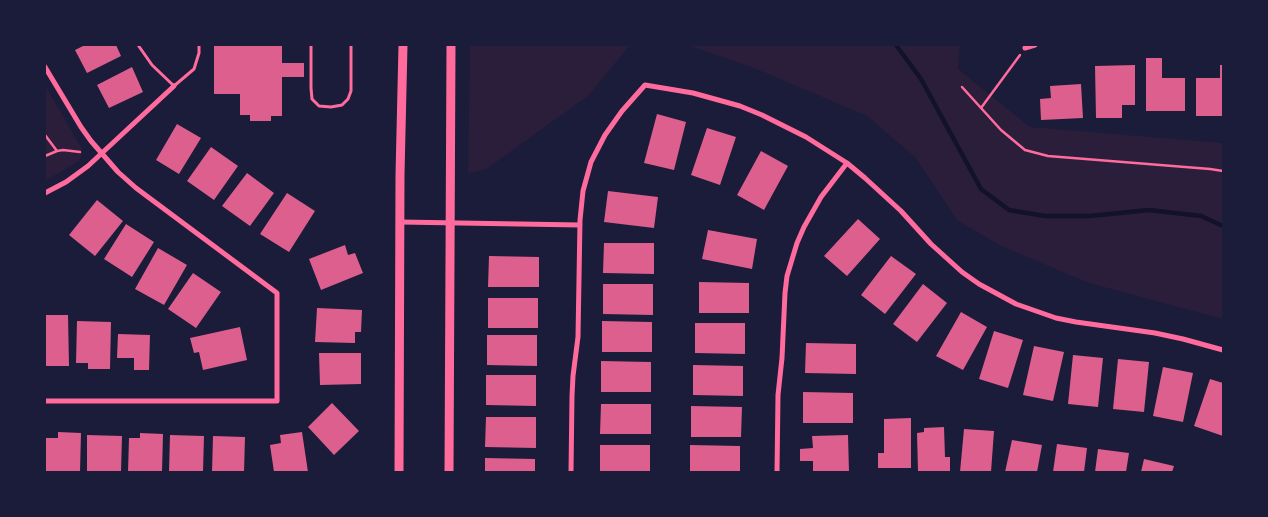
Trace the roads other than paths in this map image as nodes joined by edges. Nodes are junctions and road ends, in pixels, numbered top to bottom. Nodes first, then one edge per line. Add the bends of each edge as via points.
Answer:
1 (138, 45) edge
2 (199, 45) edge
3 (311, 45) edge
4 (351, 45) edge
5 (403, 45) edge
6 (451, 45) edge
7 (1035, 45) edge
8 (1025, 48) road end
9 (45, 67) edge
10 (174, 86) junction
11 (102, 155) junction
12 (847, 163) junction
13 (45, 193) edge
14 (400, 222) junction
15 (450, 223) junction
16 (580, 225) junction
17 (1223, 350) edge
18 (45, 400) edge
19 (399, 472) edge
20 (449, 472) edge
21 (571, 472) edge
22 (777, 472) edge

1 - 10 lane via 152,65
2 - 10 lane via 194,69
3 - 4 lane via 312,99 319,106 331,107 342,105 351,91
5 - 14 main road
6 - 15 main road
7 - 8 street
9 - 11 street
10 - 11 street
11 - 13 street
11 - 18 street via 128,181 277,293 277,401
12 - 16 street via 762,115 693,93 645,85 613,123 591,162 583,190
12 - 17 street via 884,194 946,258 980,284 1016,304 1056,318 1155,333
12 - 22 street via 812,212 789,268 778,395
14 - 15 street
14 - 19 main road
15 - 16 street
15 - 20 main road
16 - 21 street

